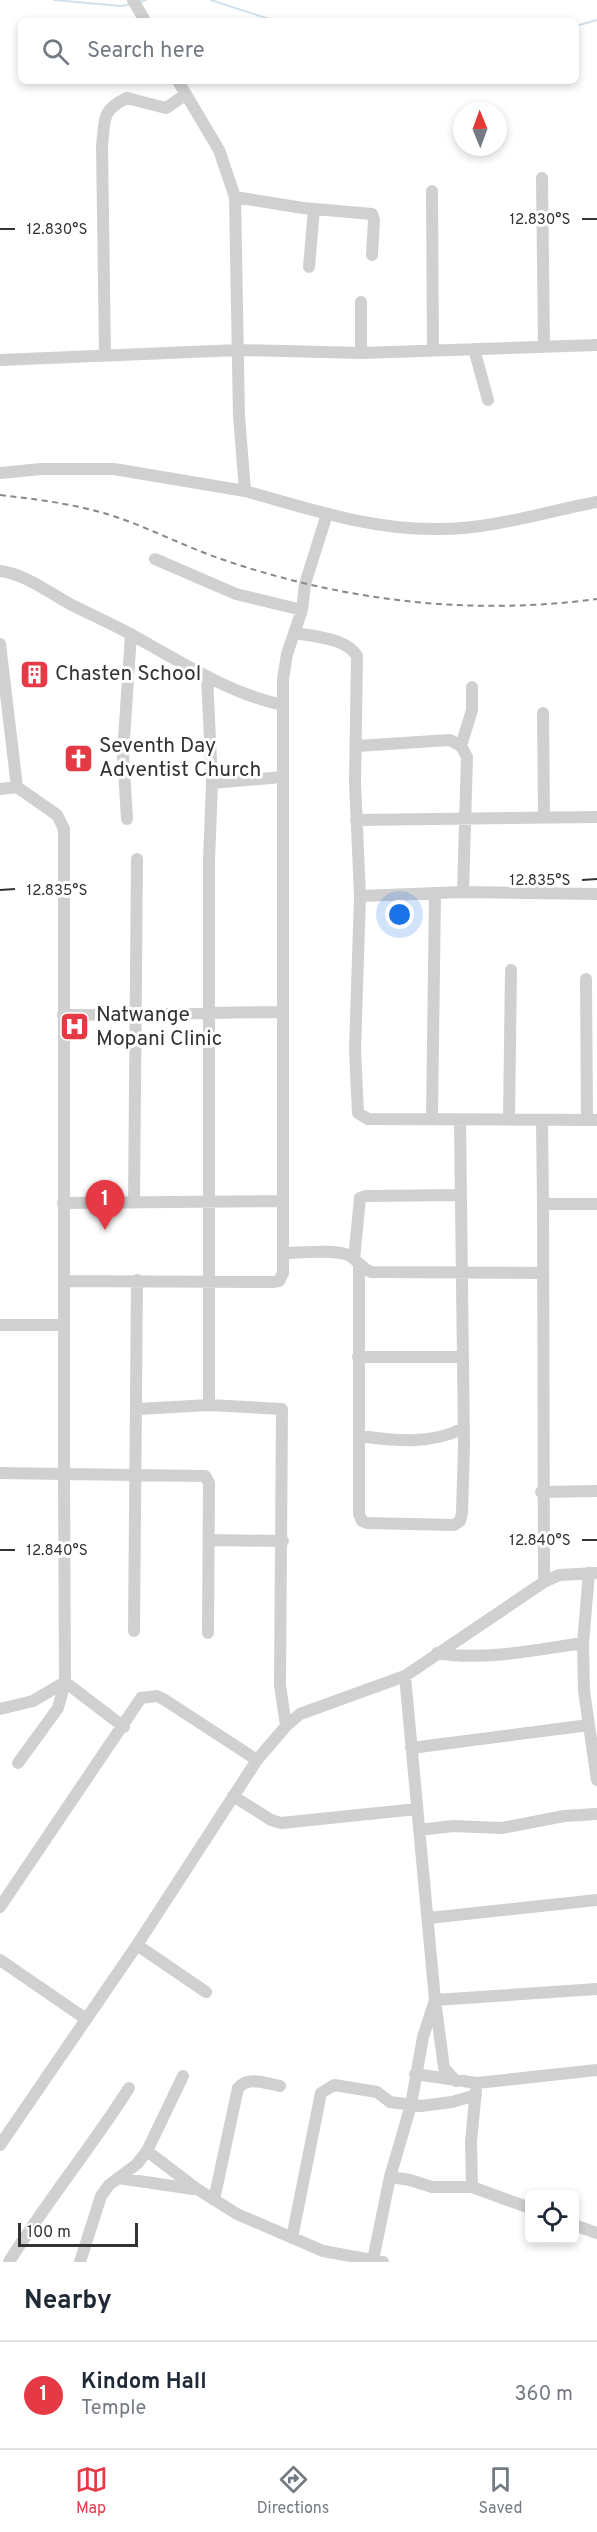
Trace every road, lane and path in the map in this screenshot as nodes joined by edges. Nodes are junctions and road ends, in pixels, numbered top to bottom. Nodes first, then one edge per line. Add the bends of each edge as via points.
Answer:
1 (135, 3) edge
2 (143, 18) edge
3 (180, 84) edge
4 (185, 94) junction
5 (542, 178) dead end
6 (432, 191) dead end
7 (235, 197) junction
8 (314, 209) junction
9 (372, 255) dead end
10 (309, 267) dead end
11 (361, 302) dead end
12 (597, 345) edge
13 (544, 346) junction
14 (474, 348) junction
15 (239, 350) junction
16 (433, 351) junction
17 (361, 353) junction
18 (105, 355) junction
19 (0, 360) edge
20 (488, 400) dead end
21 (0, 473) edge
22 (245, 491) junction
23 (597, 502) edge
24 (327, 514) junction
25 (155, 559) dead end
26 (0, 571) edge
27 (302, 610) junction
28 (296, 633) junction
29 (130, 634) junction
30 (0, 644) edge
31 (207, 676) junction
32 (472, 687) dead end
33 (282, 705) junction
34 (543, 713) dead end
35 (4, 714) edge
36 (357, 746) junction
37 (461, 746) junction
38 (282, 777) junction
39 (212, 783) junction
40 (17, 787) junction
41 (0, 789) edge
42 (544, 817) junction
43 (597, 817) edge
44 (127, 819) dead end
45 (465, 819) junction
46 (356, 820) junction
47 (137, 859) dead end
48 (463, 892) junction
49 (435, 894) junction
50 (597, 894) edge
51 (360, 896) junction
52 (511, 969) dead end
53 (586, 979) dead end
54 (281, 1012) junction
55 (136, 1014) junction
56 (63, 1015) junction
57 (208, 1015) junction
58 (432, 1117) junction
59 (509, 1119) junction
60 (460, 1120) junction
61 (542, 1120) junction
62 (592, 1120) edge
63 (459, 1195) junction
64 (282, 1201) junction
65 (134, 1202) junction
66 (209, 1202) junction
67 (63, 1203) junction
68 (543, 1204) junction
69 (597, 1204) edge
70 (284, 1253) junction
71 (357, 1262) junction
72 (462, 1273) junction
73 (542, 1273) junction
74 (137, 1280) junction
75 (64, 1281) junction
76 (208, 1281) junction
77 (0, 1324) edge
78 (64, 1325) junction
79 (358, 1357) junction
80 (461, 1358) junction
81 (209, 1405) junction
82 (138, 1408) junction
83 (464, 1428) junction
84 (360, 1436) junction
85 (0, 1473) edge
86 (64, 1474) junction
87 (136, 1474) junction
88 (597, 1491) edge
89 (541, 1492) junction
90 (210, 1540) junction
91 (283, 1541) junction
92 (593, 1573) edge
93 (544, 1582) junction
94 (591, 1623) edge
95 (134, 1631) dead end
96 (208, 1633) dead end
97 (582, 1643) junction
98 (437, 1653) junction
99 (405, 1676) junction
100 (65, 1682) junction
101 (0, 1709) edge
102 (589, 1725) junction
103 (286, 1726) junction
104 (124, 1727) junction
105 (411, 1748) junction
106 (257, 1760) junction
107 (18, 1763) dead end
108 (597, 1780) edge
109 (233, 1796) junction
110 (417, 1809) junction
111 (597, 1814) edge
112 (419, 1830) junction
113 (597, 1900) edge
114 (0, 1907) edge
115 (429, 1918) junction
116 (137, 1945) junction
117 (0, 1960) edge
118 (597, 1989) edge
119 (206, 1992) dead end
120 (435, 2000) junction
121 (86, 2019) junction
122 (597, 2070) edge
123 (415, 2074) junction
124 (183, 2076) dead end
125 (456, 2081) junction
126 (280, 2086) dead end
127 (129, 2088) dead end
128 (476, 2089) junction
129 (411, 2105) junction
130 (0, 2145) edge
131 (147, 2151) junction
132 (390, 2177) junction
133 (118, 2178) junction
134 (472, 2187) junction
135 (197, 2190) junction
136 (214, 2200) junction
137 (525, 2206) edge
138 (579, 2227) edge
139 (597, 2233) edge
140 (292, 2238) junction
141 (322, 2256) edge
142 (378, 2261) edge
143 (9, 2262) edge
144 (80, 2262) edge

1 - 2 street
3 - 4 street
4 - 7 street via 219,150
4 - 18 street via 166,108 127,98 106,112 102,146
5 - 13 street
6 - 16 street
7 - 8 street
7 - 15 street
8 - 9 street via 372,214
8 - 10 street
11 - 17 street
12 - 13 street
13 - 14 street
14 - 16 street
14 - 20 street
15 - 17 street
15 - 18 street
15 - 22 street
16 - 17 street
18 - 19 street
21 - 22 street via 114,469
22 - 24 street
23 - 24 street via 441,529 383,526
24 - 27 street via 305,584
25 - 27 street via 236,594
26 - 29 street via 20,575
27 - 28 street
28 - 33 street via 287,654
28 - 36 street via 342,643 357,656
29 - 31 street
29 - 44 street via 123,754
30 - 35 street
31 - 33 street via 238,692
31 - 39 street
32 - 37 street via 472,710
33 - 38 street
34 - 42 street
35 - 40 street
36 - 37 street via 450,740
36 - 46 street
37 - 45 street via 467,757
38 - 39 street
38 - 54 street
39 - 57 street
40 - 41 street
40 - 56 street via 57,815 64,829
42 - 43 street
42 - 45 street
45 - 46 street
45 - 48 street
46 - 51 street
47 - 55 street
48 - 49 street
48 - 50 street
49 - 51 street
49 - 58 street
51 - 58 street via 355,1050 358,1113 368,1119
52 - 59 street
53 - 62 street
54 - 57 street
54 - 64 street
55 - 56 street
55 - 57 street
55 - 65 street
56 - 67 street
57 - 66 street
58 - 60 street
59 - 60 street
59 - 61 street
60 - 63 street
61 - 62 street
61 - 68 street
63 - 71 street via 360,1198
63 - 72 street
64 - 66 street
64 - 70 street
65 - 66 street
65 - 67 street
66 - 76 street
67 - 75 street
68 - 69 street
68 - 73 street
70 - 71 street via 345,1253
70 - 76 street via 279,1281
71 - 72 street via 371,1272
71 - 79 street
72 - 73 street
72 - 80 street
73 - 89 street
74 - 75 street
74 - 76 street
74 - 82 street
75 - 78 street
76 - 81 street
77 - 78 street
78 - 86 street
79 - 80 street
79 - 84 street
80 - 83 street
81 - 82 street
81 - 91 street via 282,1409
82 - 87 street
83 - 84 street via 437,1440
83 - 84 street via 462,1513 460,1521 454,1524 362,1521
85 - 86 street
86 - 87 street
86 - 100 street
87 - 90 street via 205,1476 209,1483
87 - 95 street
88 - 89 street
89 - 93 street
90 - 91 street
90 - 96 street
91 - 103 street via 280,1685
92 - 93 street via 559,1575
92 - 94 street
93 - 98 street
94 - 97 street
97 - 98 street via 509,1654
97 - 102 street
98 - 99 street
99 - 103 street via 300,1714
99 - 105 street
100 - 101 street via 33,1701
100 - 104 street
100 - 107 street via 58,1708
102 - 105 street
102 - 108 street
103 - 106 street
104 - 106 street via 141,1698 157,1696
104 - 114 street
105 - 110 street
106 - 109 street
109 - 110 street via 281,1823
109 - 116 street
110 - 112 street
111 - 112 street via 502,1828 453,1826
112 - 115 street
113 - 115 street
115 - 120 street
116 - 119 street
116 - 121 street
117 - 121 street
118 - 120 street
120 - 123 street
120 - 125 street via 444,2068
121 - 130 street
122 - 128 street
123 - 125 street
123 - 129 street
124 - 131 street
125 - 128 street
126 - 136 street via 250,2080 238,2088
127 - 143 street via 39,2213
128 - 129 street via 437,2105
128 - 134 street
129 - 132 street
129 - 140 street via 390,2102 376,2092 334,2085 321,2093
131 - 133 street
131 - 135 street
132 - 134 street via 432,2187
132 - 142 street
133 - 135 street
133 - 144 street via 101,2196
134 - 137 street
135 - 136 street
136 - 140 street
138 - 139 street
140 - 141 street
141 - 142 street

